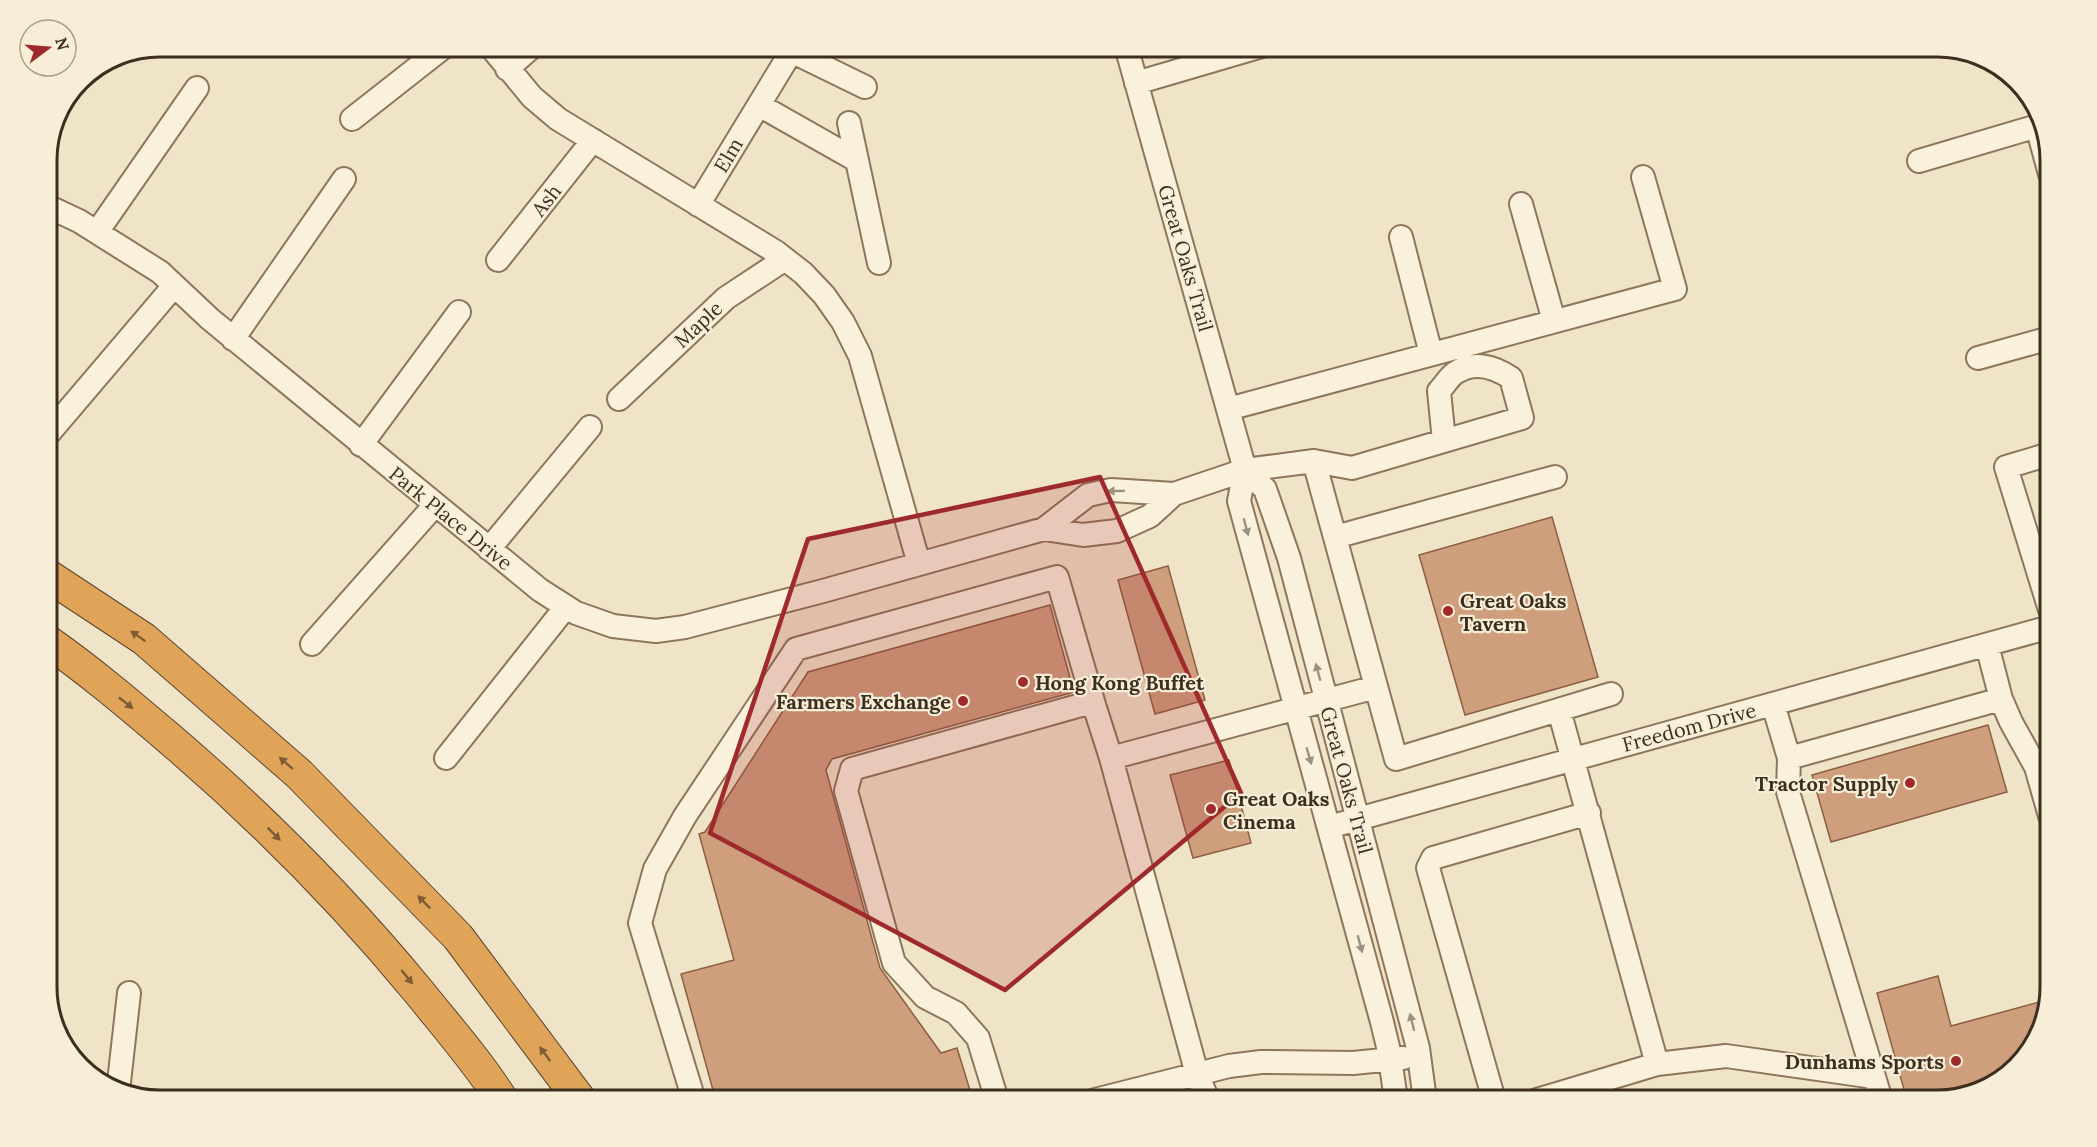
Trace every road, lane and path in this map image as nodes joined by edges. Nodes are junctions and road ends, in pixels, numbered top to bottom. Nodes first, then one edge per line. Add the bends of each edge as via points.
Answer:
1 (431, 57) edge
2 (498, 57) edge
3 (521, 57) edge
4 (782, 57) edge
5 (803, 57) edge
6 (1129, 57) edge
7 (1225, 57) edge
8 (507, 69) junction
9 (1136, 83) junction
10 (865, 87) dead end
11 (197, 88) dead end
12 (759, 105) junction
13 (352, 119) dead end
14 (849, 123) dead end
15 (2035, 127) edge
16 (593, 140) junction
17 (856, 160) junction
18 (1919, 161) dead end
19 (1643, 177) dead end
20 (344, 179) dead end
21 (1521, 204) dead end
22 (698, 205) junction
23 (57, 211) edge
24 (97, 232) junction
25 (1401, 237) dead end
26 (785, 259) junction
27 (498, 260) dead end
28 (879, 263) dead end
29 (174, 286) junction
30 (459, 312) dead end
31 (1554, 321) junction
32 (233, 339) junction
33 (2040, 342) edge
34 (1431, 354) junction
35 (1978, 358) dead end
36 (619, 399) dead end
37 (1228, 409) junction
38 (57, 424) edge
39 (590, 428) dead end
40 (1444, 441) dead end
41 (361, 445) junction
42 (2040, 457) edge
43 (1314, 461) junction
44 (1245, 470) junction
45 (1555, 477) dead end
46 (1174, 494) junction
47 (435, 505) junction
48 (1044, 529) junction
49 (1335, 537) junction
50 (489, 549) junction
51 (920, 564) junction
52 (2040, 578) edge
53 (57, 582) edge
54 (565, 608) junction
55 (2040, 630) edge
56 (312, 644) dead end
57 (1987, 645) junction
58 (57, 649) edge
59 (1376, 687) junction
60 (1611, 694) dead end
61 (2001, 699) junction
62 (1326, 701) junction
63 (1773, 704) junction
64 (1095, 708) junction
65 (1296, 709) junction
66 (1559, 710) junction
67 (446, 758) dead end
68 (1111, 758) junction
69 (1573, 759) junction
70 (1789, 759) junction
71 (2040, 781) edge
72 (1589, 813) junction
73 (1357, 819) junction
74 (1329, 827) junction
75 (129, 993) dead end
76 (1420, 1055) junction
77 (1390, 1060) junction
78 (1657, 1064) junction
79 (1197, 1074) junction
80 (1874, 1077) junction
81 (119, 1081) edge
82 (494, 1090) edge
83 (572, 1090) edge
84 (691, 1090) edge
85 (993, 1090) edge
86 (1137, 1090) edge
87 (1204, 1090) edge
88 (1394, 1090) edge
89 (1424, 1090) edge
90 (1491, 1090) edge
91 (1573, 1090) edge
92 (1878, 1090) edge

1 - 13 street
2 - 8 street
3 - 8 street
4 - 12 street, Elm
5 - 10 street, Elm
6 - 9 street, Great Oaks Trail
7 - 9 street
8 - 16 street via 549,112
9 - 37 street, Great Oaks Trail
11 - 24 street
12 - 17 street
12 - 22 street, Elm
14 - 17 street
15 - 18 street
16 - 22 street
16 - 27 street, Ash
17 - 28 street
19 - 31 street via 1675,289
20 - 32 street
21 - 31 street
22 - 26 street
23 - 24 street, Park Place Drive
24 - 29 street, Park Place Drive via 160,272
25 - 34 street
26 - 36 street, Maple via 726,298
26 - 51 street via 824,295 860,357
29 - 32 street, Park Place Drive
29 - 38 street
30 - 41 street
31 - 34 street
32 - 41 street, Park Place Drive
33 - 35 street
34 - 37 street
37 - 44 street, Great Oaks Trail
39 - 50 street
40 - 43 street, Park Place Drive via 1352,468
41 - 47 street, Park Place Drive
42 - 52 street via 2006,467
43 - 44 street, Park Place Drive
43 - 49 street
44 - 46 street, Park Place Drive
62 -> 44 street, Great Oaks Trail via 1289,558 1265,489
44 -> 65 street, Great Oaks Trail via 1239,501
45 - 49 street
46 -> 48 street, Park Place Drive via 1111,490 1088,495
46 - 48 street, Park Place Drive via 1150,516 1117,531 1083,535
47 - 50 street, Park Place Drive
47 - 56 street
48 - 51 street, Park Place Drive
49 - 59 street
50 - 54 street, Park Place Drive
51 - 54 street, Park Place Drive via 685,627 656,631 613,626
83 -> 53 highway via 458,937 299,774 144,639
54 - 67 street
55 - 57 street, Freedom Drive
57 - 61 street
57 - 63 street, Freedom Drive
58 -> 82 highway via 138,712 270,829 390,957
59 - 62 street
59 - 66 street via 1396,759
60 - 66 street
61 - 70 street
61 - 71 street
62 - 65 street
62 - 73 street, Great Oaks Trail
63 - 69 street, Freedom Drive
63 - 70 street
64 - 68 street
64 - 84 street via 1057,578 796,649 680,825 655,869 640,923
64 - 85 street via 1085,704 852,769 846,791 894,963 925,997 956,1013 978,1038
65 - 68 street
65 -> 74 street, Great Oaks Trail
66 - 69 street
68 - 79 street
69 - 72 street
69 - 73 street, Freedom Drive
70 - 80 street via 1788,792
72 - 78 street
72 - 90 street via 1433,858 1428,868
73 - 74 street, Freedom Drive
76 -> 73 street, Great Oaks Trail
74 -> 77 street, Great Oaks Trail
75 - 81 street
76 - 77 street
76 - 89 street, Great Oaks Trail
77 - 79 street via 1261,1062
77 - 88 street, Great Oaks Trail
78 - 80 street via 1726,1056
78 - 91 street
79 - 86 street
79 - 87 street
80 - 92 street

